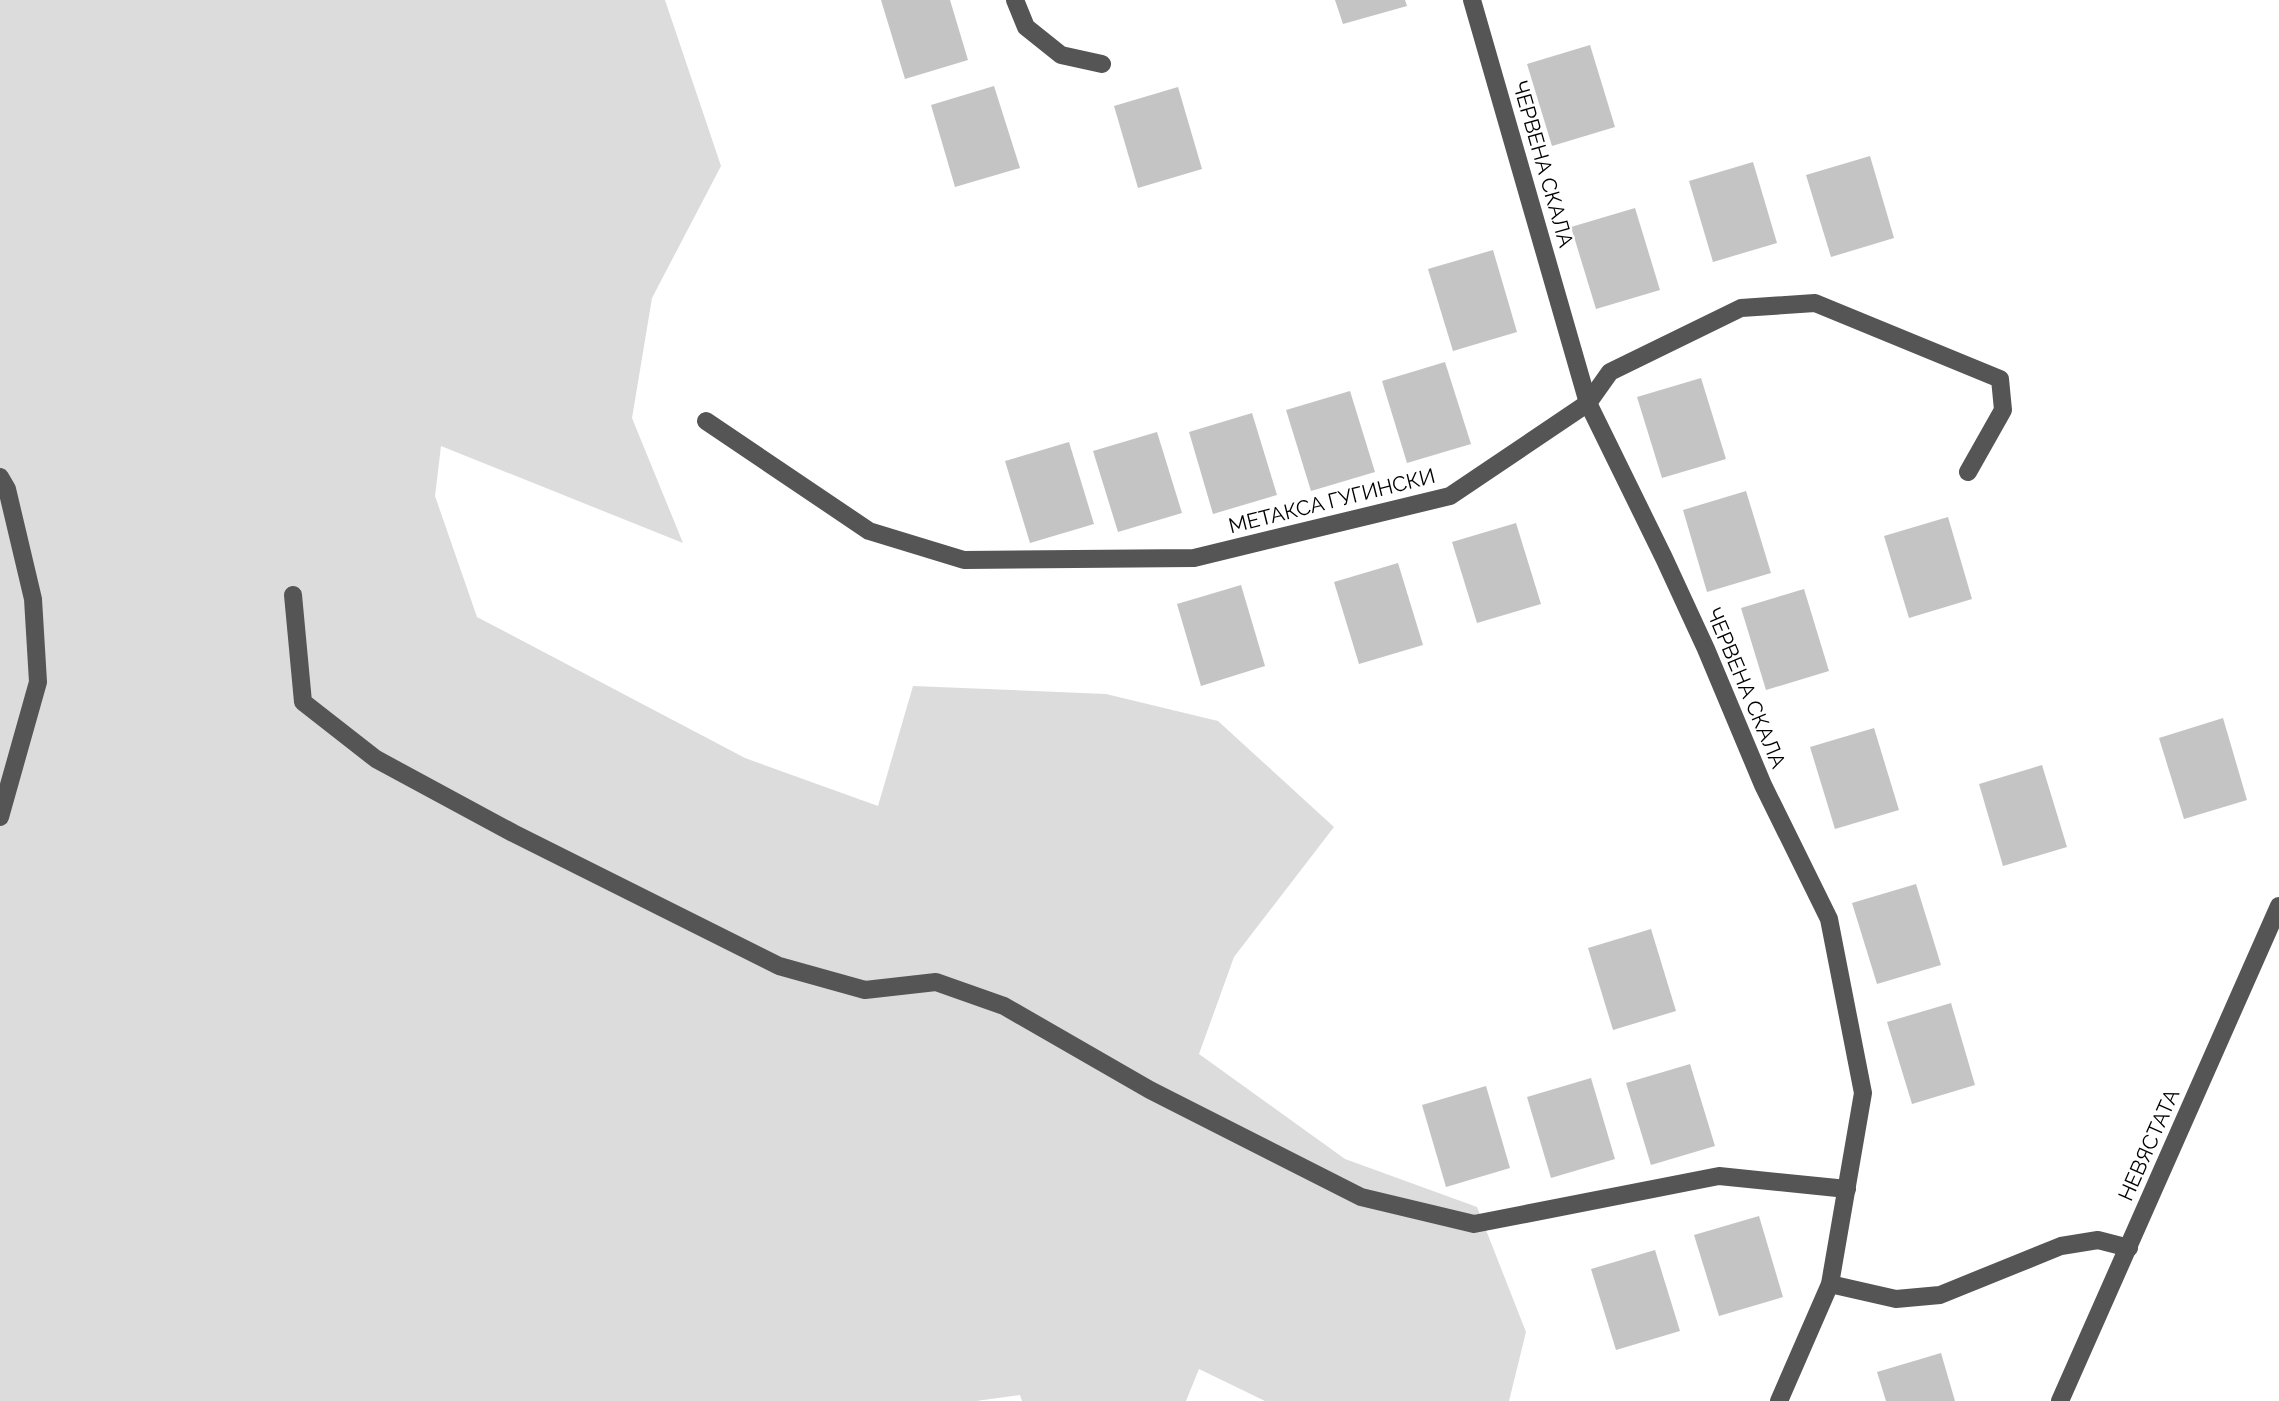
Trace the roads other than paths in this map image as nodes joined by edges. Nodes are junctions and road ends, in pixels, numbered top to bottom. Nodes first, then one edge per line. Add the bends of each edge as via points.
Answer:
1 (1015, 0) edge
2 (1472, 0) edge
3 (1102, 64) dead end
4 (1588, 403) junction
5 (706, 421) dead end
6 (1968, 472) dead end
7 (0, 477) edge
8 (293, 595) dead end
9 (0, 817) edge
10 (2279, 906) edge
11 (1847, 1189) junction
12 (2129, 1248) junction
13 (1830, 1284) junction
14 (1779, 1401) edge
15 (2060, 1401) edge

1 - 3 street via 1026,27 1061,55
2 - 4 street, ЧЕРВЕНА СКАЛА
4 - 5 street, МЕТАКСА ГУГИНСКИ via 1450,496 1194,558 964,559 869,531
4 - 6 street, МЕТАКСА ГУГИНСКИ via 1610,372 1741,308 1815,303 2000,379 2003,410
4 - 11 street, ЧЕРВЕНА СКАЛА via 1829,919 1863,1093
7 - 9 street via 8,489 33,599 38,682
8 - 11 street via 303,702 376,759 779,966 865,990 936,982 1003,1006 1150,1090 1361,1197 1474,1224 1719,1176
10 - 12 street, НЕВЯСТАТА
11 - 13 street, ЧЕРВЕНА СКАЛА
12 - 13 street via 2098,1240 2061,1246 1941,1296 1896,1299
12 - 15 street, НЕВЯСТАТА
13 - 14 street, ЧЕРВЕНА СКАЛА

